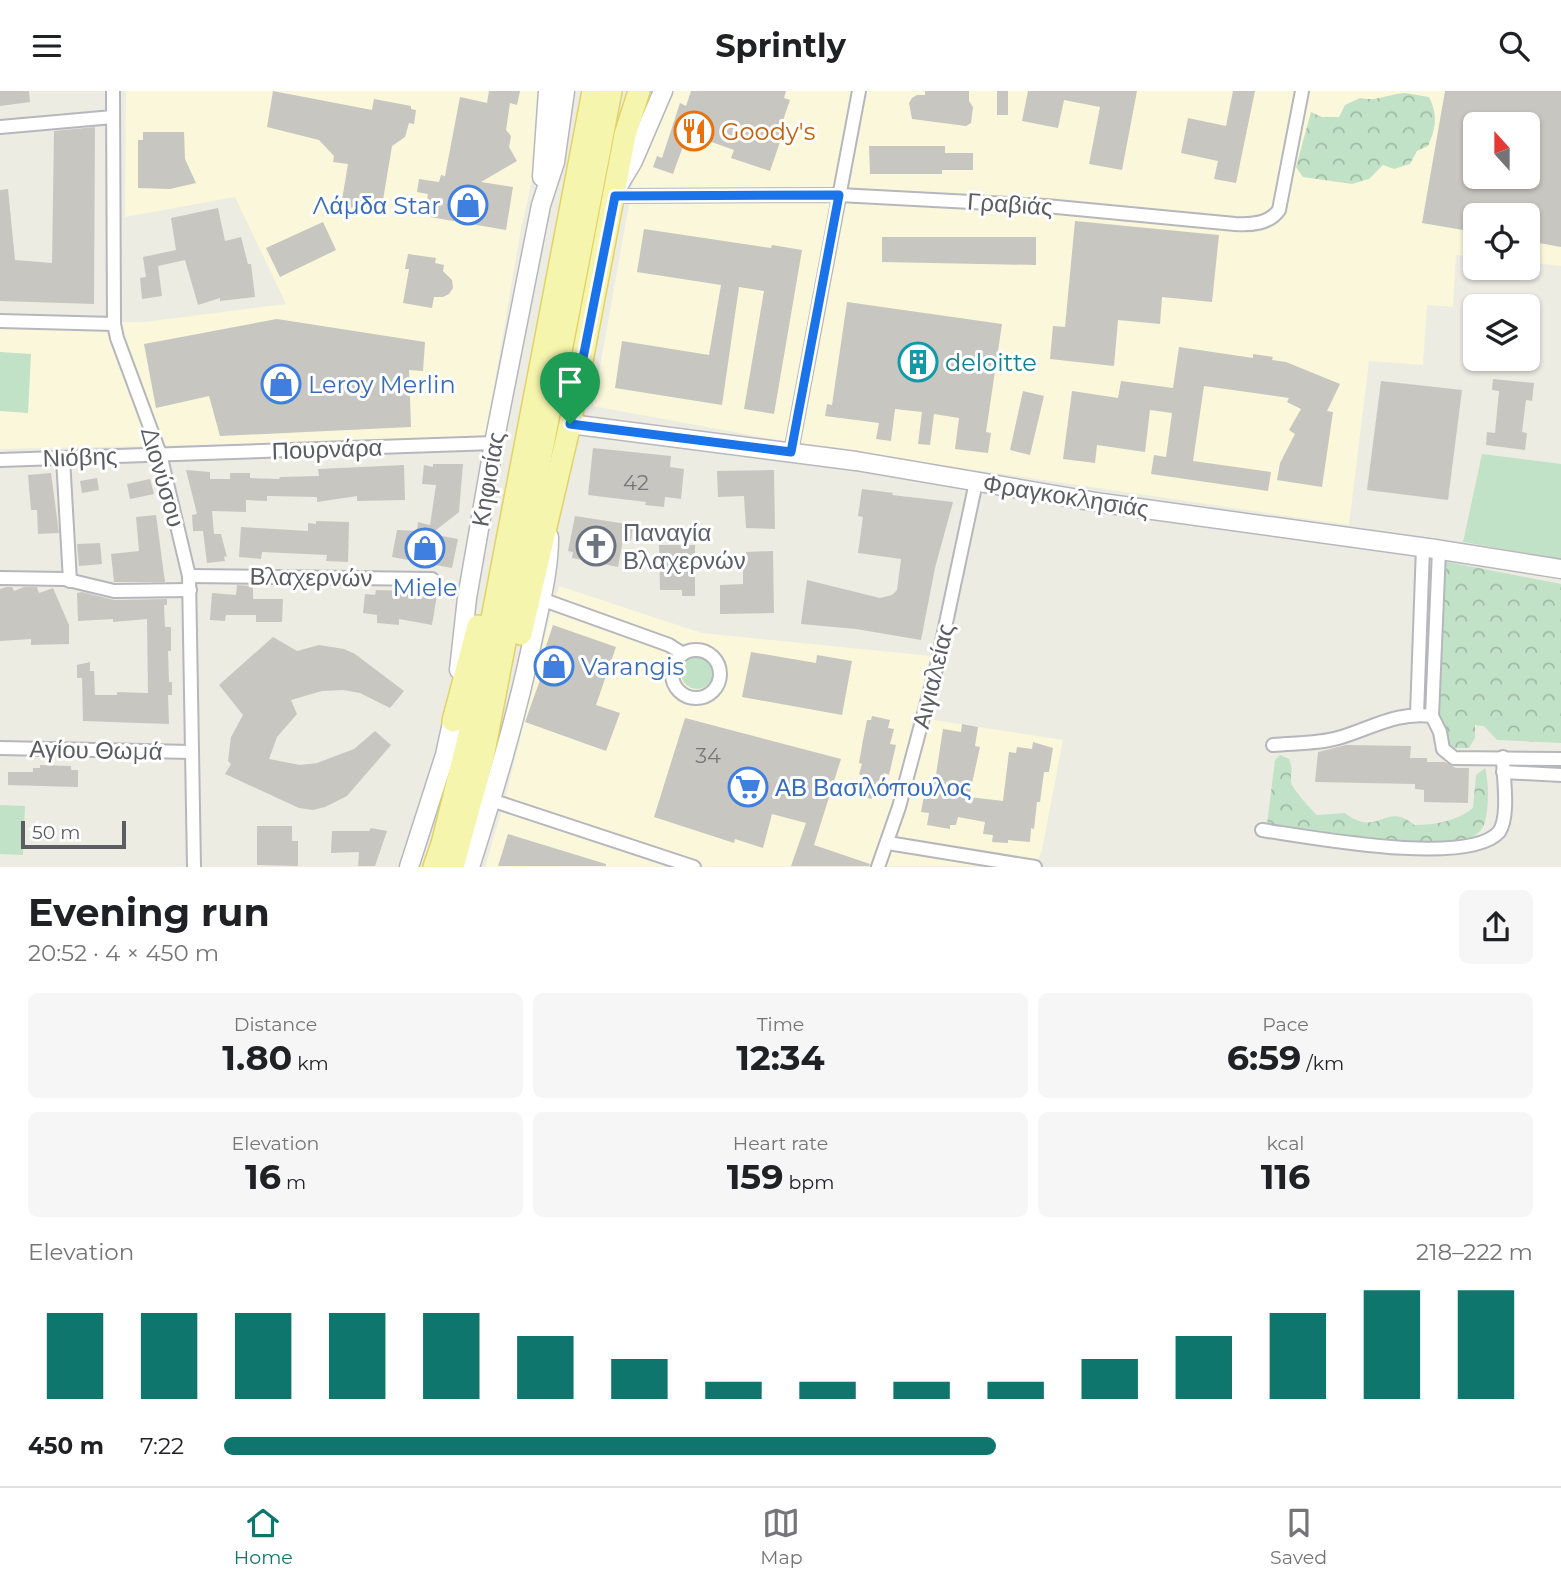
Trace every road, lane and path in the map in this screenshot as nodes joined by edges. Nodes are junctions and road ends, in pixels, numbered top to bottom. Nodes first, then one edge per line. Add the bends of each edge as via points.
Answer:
1 (113, 91) edge
2 (548, 91) edge
3 (565, 91) edge
4 (593, 91) edge
5 (611, 91) edge
6 (639, 91) edge
7 (663, 91) edge
8 (859, 91) edge
9 (1302, 91) edge
10 (113, 117) junction
11 (0, 127) edge
12 (615, 193) junction
13 (839, 195) junction
14 (541, 205) junction
15 (0, 321) edge
16 (114, 324) junction
17 (570, 424) junction
18 (494, 443) junction
19 (791, 452) junction
20 (160, 454) junction
21 (62, 458) junction
22 (521, 458) junction
23 (0, 460) edge
24 (976, 482) junction
25 (550, 510) junction
26 (1431, 548) junction
27 (1561, 569) edge
28 (189, 576) junction
29 (0, 579) edge
30 (432, 579) dead end
31 (70, 581) junction
32 (190, 590) junction
33 (541, 599) junction
34 (683, 654) junction
35 (1417, 714) junction
36 (1432, 716) junction
37 (453, 721) junction
38 (1273, 745) dead end
39 (0, 748) edge
40 (192, 752) junction
41 (484, 757) junction
42 (1503, 757) junction
43 (1561, 759) edge
44 (1503, 772) junction
45 (1561, 775) edge
46 (491, 800) junction
47 (1262, 830) dead end
48 (888, 843) junction
49 (663, 862) edge
50 (194, 866) edge
51 (409, 866) edge
52 (433, 866) edge
53 (453, 866) edge
54 (470, 866) edge
55 (694, 866) edge
56 (878, 866) edge
57 (1035, 866) edge

1 - 10 street, Διονύσου
2 - 14 main road
3 - 14 main road, Κηφισίας via 555,162
4 - 22 main road, Κηφισίας
5 - 41 main road, Κηφισίας
6 - 12 main road via 625,135
7 - 12 main road
8 - 13 street
9 - 13 street, Γραβιάς via 1279,210 1268,220 1235,224 1060,207
10 - 11 street
10 - 16 street, Διονύσου
12 - 13 street, Γραβιάς
12 - 17 main road
13 - 19 street
14 - 18 main road, Κηφισίας
15 - 16 street
16 - 20 street, Διονύσου
17 - 19 main road, Φραγκοκλησιάς
17 - 25 main road
18 - 20 street, Πουρνάρα
18 - 37 main road, Κηφισίας via 467,599
19 - 24 main road, Φραγκοκλησιάς
20 - 21 street, Νιόβης
20 - 28 street, Διονύσου
21 - 23 street, Νιόβης
21 - 31 street
22 - 37 main road
22 - 52 main road, Κηφισίας via 471,723
24 - 26 main road, Φραγκοκλησιάς
24 - 48 street, Αιγιαλείας via 937,665
25 - 33 main road via 549,564
25 - 41 main road via 514,661
26 - 27 main road, Φραγκοκλησιάς
26 - 35 street
26 - 36 street
28 - 30 street, Βλαχερνών
28 - 32 street, Διονύσου
29 - 31 street
31 - 32 street via 114,591
32 - 40 street, Διονύσου
33 - 34 street
33 - 46 main road
34 - 34 street via 672,673 676,688 688,697 703,698 716,689 721,673 715,657 700,650
35 - 36 street
35 - 38 street via 1377,722 1339,738
36 - 42 street via 1443,749 1450,756
37 - 51 main road, Κηφισίας
39 - 40 street, Αγίου Θωμά
40 - 50 street, Διονύσου
41 - 53 main road, Κηφισίας
42 - 43 street
42 - 44 street
44 - 45 street
44 - 47 street via 1505,819 1490,841 1473,848 1438,853 1399,850
46 - 49 street
46 - 54 main road
48 - 56 street, Αιγιαλείας
48 - 57 street
49 - 55 street

